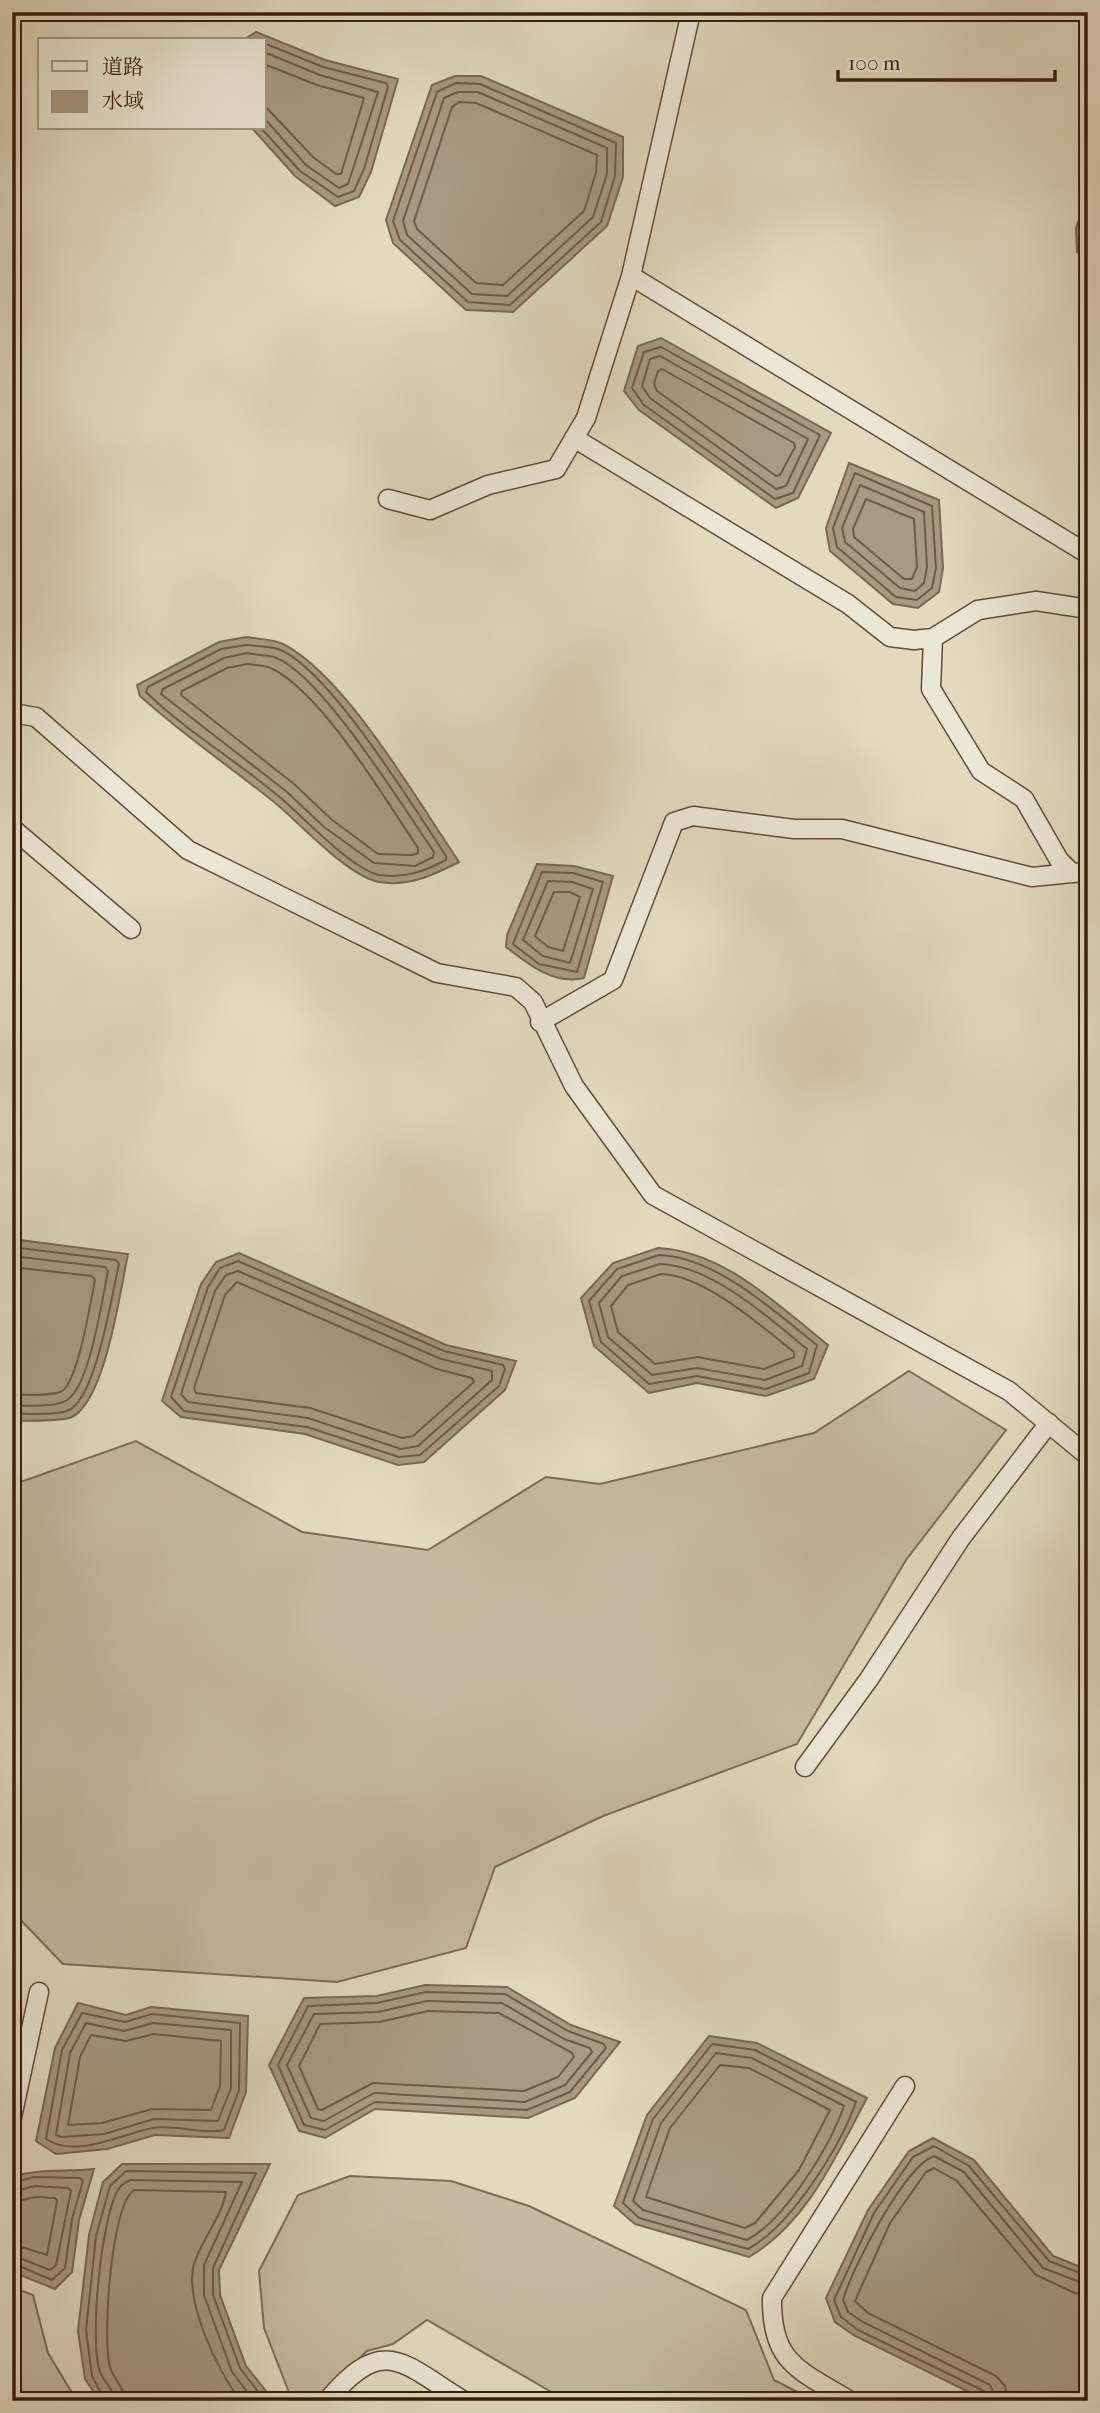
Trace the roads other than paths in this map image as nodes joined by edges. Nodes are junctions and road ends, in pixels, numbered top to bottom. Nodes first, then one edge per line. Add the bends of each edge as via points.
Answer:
1 (691, 12) edge
2 (631, 276) junction
3 (574, 438) junction
4 (388, 499) dead end
5 (1088, 554) edge
6 (1088, 609) edge
7 (933, 638) junction
8 (12, 713) edge
9 (12, 828) edge
10 (1080, 872) edge
11 (131, 929) dead end
12 (540, 1022) junction
13 (1049, 1423) junction
14 (1088, 1455) edge
15 (805, 1767) dead end
16 (39, 1992) dead end
17 (905, 2087) dead end
18 (12, 2117) edge
19 (327, 2401) edge
20 (464, 2401) edge
21 (850, 2401) edge

1 - 2 street
2 - 3 street via 586,418
2 - 5 street
3 - 4 street via 556,469 488,485 430,510
3 - 7 street via 848,604 890,637
6 - 7 street via 1036,601 978,610
7 - 10 street via 931,689 981,771 1024,799 1059,860
8 - 12 street via 36,717 188,850 437,973 516,987 533,1002
9 - 11 street
10 - 12 street via 1032,877 842,830 693,816 674,822 613,981
12 - 13 street via 574,1086 653,1195 1009,1391
13 - 14 street
13 - 15 street via 961,1538
16 - 18 street
17 - 21 street via 772,2298 772,2328 789,2363
19 - 20 street via 345,2380 376,2359 398,2360

